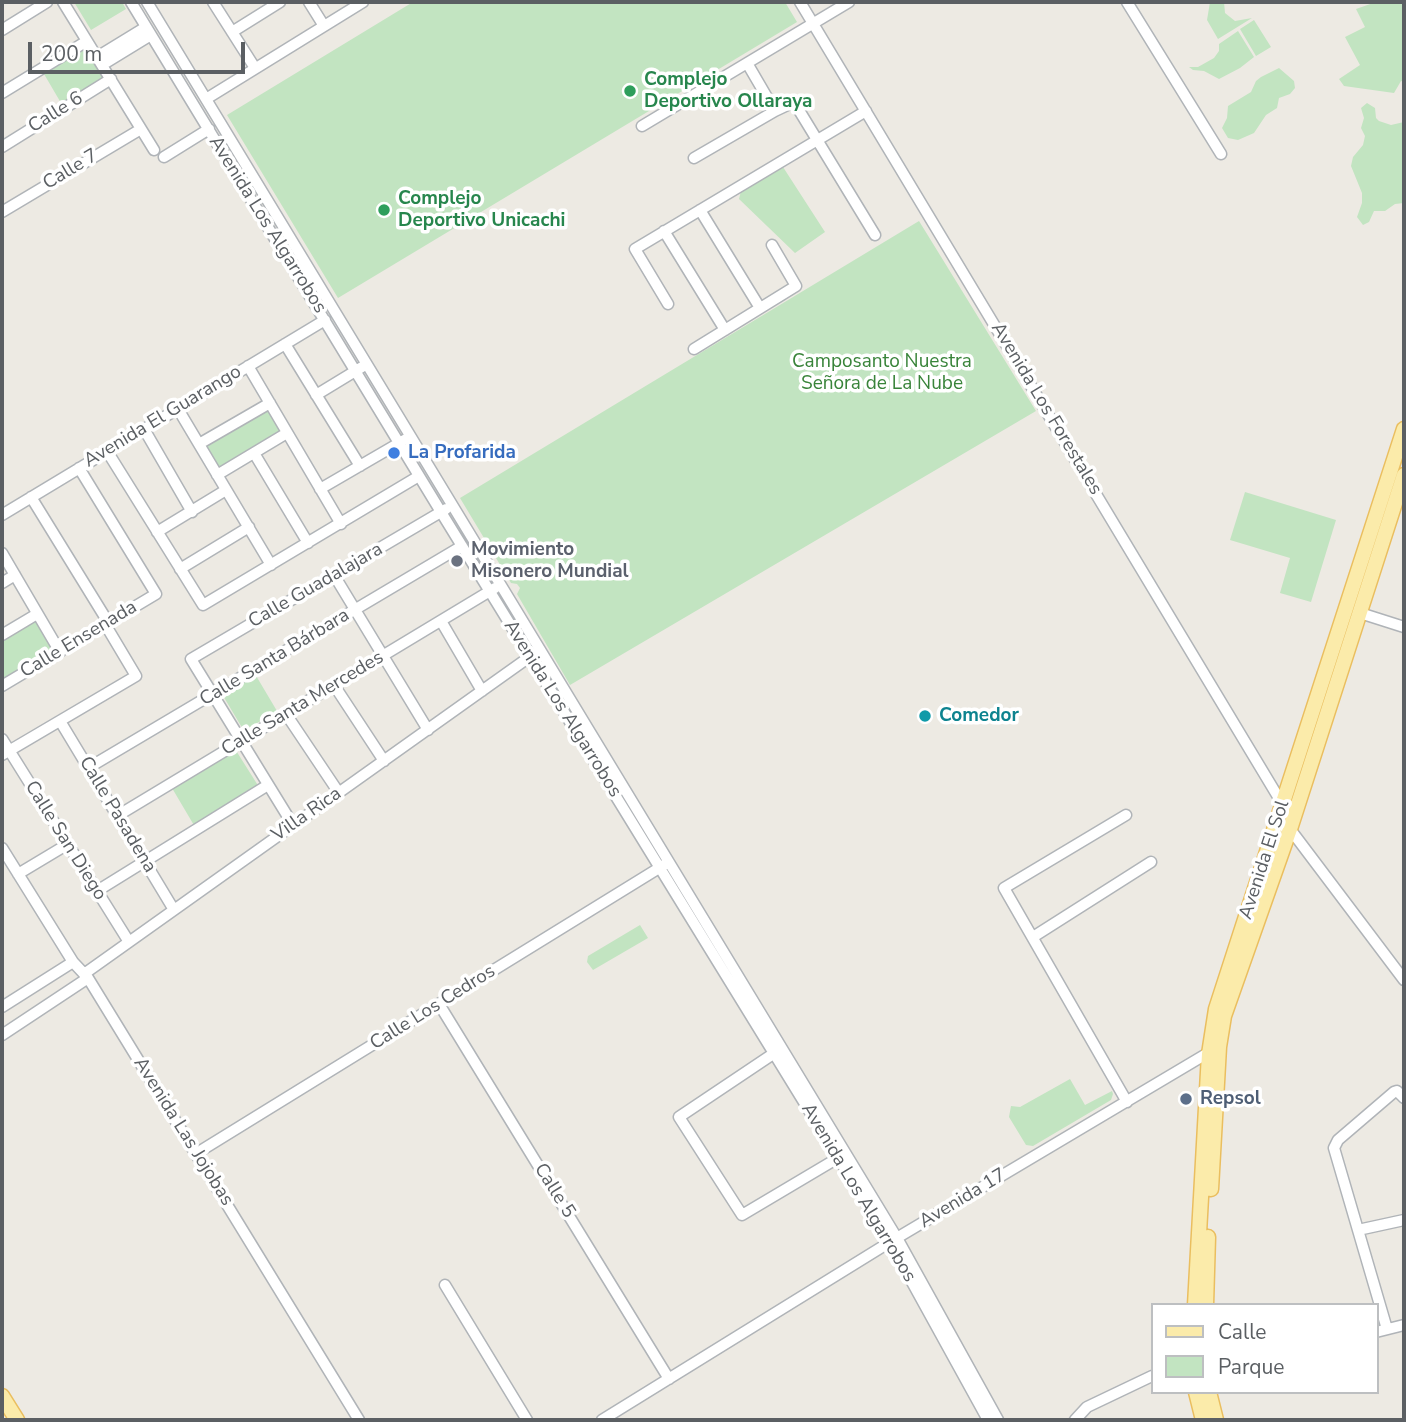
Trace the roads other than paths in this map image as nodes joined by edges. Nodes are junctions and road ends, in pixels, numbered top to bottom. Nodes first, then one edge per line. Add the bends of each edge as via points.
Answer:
1 (47, 2) edge
2 (63, 2) edge
3 (131, 2) edge
4 (147, 2) edge
5 (213, 2) edge
6 (279, 2) edge
7 (309, 2) edge
8 (363, 2) edge
9 (800, 2) edge
10 (849, 2) edge
11 (1127, 2) edge
12 (813, 23) junction
13 (324, 26) junction
14 (2, 30) edge
15 (232, 32) junction
16 (144, 34) junction
17 (87, 41) junction
18 (99, 61) junction
19 (747, 63) junction
20 (254, 68) junction
21 (111, 79) junction
22 (2, 93) edge
23 (206, 99) junction
24 (775, 111) junction
25 (866, 111) junction
26 (642, 126) dead end
27 (141, 129) junction
28 (209, 130) junction
29 (818, 140) junction
30 (2, 147) edge
31 (154, 150) dead end
32 (1221, 154) dead end
33 (164, 157) dead end
34 (694, 158) dead end
35 (700, 210) junction
36 (2, 212) edge
37 (664, 231) junction
38 (875, 236) dead end
39 (772, 245) dead end
40 (668, 304) dead end
41 (760, 309) junction
42 (336, 313) junction
43 (325, 320) junction
44 (725, 330) junction
45 (285, 344) junction
46 (694, 349) dead end
47 (367, 364) junction
48 (248, 366) junction
49 (356, 371) junction
50 (316, 395) junction
51 (270, 403) junction
52 (178, 409) junction
53 (144, 429) junction
54 (1404, 429) edge
55 (287, 433) junction
56 (411, 436) junction
57 (399, 443) junction
58 (199, 444) junction
59 (107, 452) junction
60 (254, 453) junction
61 (360, 466) junction
62 (79, 468) junction
63 (217, 475) junction
64 (1404, 475) edge
65 (419, 476) junction
66 (320, 489) junction
67 (226, 490) junction
68 (32, 497) junction
69 (453, 505) junction
70 (192, 512) junction
71 (441, 512) junction
72 (2, 515) edge
73 (341, 524) junction
74 (248, 527) junction
75 (158, 533) junction
76 (307, 543) junction
77 (462, 546) junction
78 (2, 553) edge
79 (271, 565) junction
80 (180, 569) junction
81 (15, 575) junction
82 (334, 575) junction
83 (2, 583) edge
84 (501, 584) junction
85 (489, 591) junction
86 (355, 611) junction
87 (1360, 613) junction
88 (37, 614) junction
89 (441, 621) junction
90 (107, 623) junction
91 (1404, 627) edge
92 (2, 635) edge
93 (540, 649) junction
94 (60, 652) junction
95 (383, 656) junction
96 (530, 657) junction
97 (334, 685) junction
98 (2, 686) edge
99 (482, 691) junction
100 (212, 695) junction
101 (286, 714) junction
102 (60, 721) junction
103 (428, 730) junction
104 (2, 739) edge
105 (241, 741) junction
106 (5, 752) edge
107 (384, 761) junction
108 (88, 768) junction
109 (268, 785) junction
110 (339, 793) junction
111 (1290, 806) junction
112 (1126, 815) dead end
113 (117, 816) junction
114 (293, 825) junction
115 (1283, 827) junction
116 (68, 844) junction
117 (2, 848) edge
118 (145, 861) junction
119 (1152, 862) dead end
120 (664, 865) junction
121 (18, 874) junction
122 (97, 891) junction
123 (174, 910) junction
124 (1032, 937) junction
125 (129, 942) junction
126 (73, 962) junction
127 (86, 976) junction
128 (1404, 980) edge
129 (439, 1004) junction
130 (2, 1007) edge
131 (2, 1035) edge
132 (1214, 1050) junction
133 (778, 1051) junction
134 (1404, 1098) edge
135 (1127, 1101) junction
136 (197, 1153) junction
137 (842, 1155) junction
138 (1404, 1220) edge
139 (1358, 1230) junction
140 (894, 1240) junction
141 (445, 1285) dead end
142 (1195, 1303) edge
143 (1206, 1303) edge
144 (1375, 1303) edge
145 (1404, 1325) edge
146 (1382, 1331) edge
147 (1150, 1377) edge
148 (669, 1379) junction
149 (1196, 1394) edge
150 (1210, 1394) edge
151 (2, 1396) edge
152 (17, 1420) edge
153 (359, 1420) edge
154 (527, 1420) edge
155 (602, 1420) edge
156 (988, 1420) edge
157 (998, 1420) edge
158 (1074, 1420) edge
159 (1203, 1420) edge
160 (1216, 1420) edge

1 - 14 street
2 - 17 street
3 - 16 street, Avenida Los Algarrobos
4 - 23 street, Avenida Los Algarrobos
5 - 15 street
6 - 15 street
7 - 13 street
8 - 13 street
9 - 12 street, Avenida Los Forestales
10 - 12 street
11 - 32 street
12 - 19 street
12 - 25 street, Avenida Los Forestales
13 - 20 street
15 - 20 street
16 - 18 street
16 - 28 street, Avenida Los Algarrobos
17 - 18 street
17 - 22 street
18 - 21 street
19 - 24 street
19 - 26 street
20 - 23 street
21 - 27 street
21 - 30 street, Calle 6
23 - 42 street, Avenida Los Algarrobos
24 - 29 street via 794,102
24 - 34 street
25 - 29 street
25 - 111 street, Avenida Los Forestales
27 - 31 street
27 - 36 street, Calle 7
28 - 33 street
28 - 43 street, Avenida Los Algarrobos
29 - 35 street
29 - 38 street
35 - 37 street
35 - 41 street
37 - 40 street via 635,249
37 - 44 street
39 - 41 street via 796,286
41 - 44 street
42 - 43 street, Avenida El Guarango
42 - 47 street, Avenida Los Algarrobos
43 - 45 street, Avenida El Guarango
43 - 49 street, Avenida Los Algarrobos
44 - 46 street
45 - 48 street, Avenida El Guarango
45 - 50 street
47 - 49 street
47 - 56 street, Avenida Los Algarrobos
48 - 51 street
48 - 52 street, Avenida El Guarango
49 - 50 street
49 - 57 street, Avenida Los Algarrobos
50 - 61 street
51 - 55 street
51 - 58 street
52 - 53 street, Avenida El Guarango
52 - 58 street
53 - 59 street, Avenida El Guarango
53 - 70 street
54 - 111 main road, Avenida El Sol
55 - 60 street
55 - 66 street
56 - 57 street
56 - 69 street, Avenida Los Algarrobos
57 - 61 street
57 - 65 street, Avenida Los Algarrobos
58 - 63 street
59 - 62 street, Avenida El Guarango
59 - 75 street
60 - 63 street
60 - 76 street
61 - 66 street
62 - 68 street, Avenida El Guarango
62 - 90 street, Calle Ensenada via 156,594
63 - 67 street
64 - 87 main road, Avenida El Sol
65 - 71 street, Avenida Los Algarrobos
65 - 73 street
66 - 73 street
67 - 70 street
67 - 74 street
68 - 72 street, Avenida El Guarango
68 - 90 street
69 - 71 street, Calle Guadalajara
69 - 84 street, Avenida Los Algarrobos
70 - 75 street
71 - 77 street, Avenida Los Algarrobos
71 - 82 street, Calle Guadalajara
73 - 76 street
74 - 79 street
74 - 80 street
75 - 80 street
76 - 79 street
77 - 85 street, Avenida Los Algarrobos
77 - 86 street, Calle Santa Bárbara
78 - 81 street
79 - 80 street via 202,605
81 - 83 street
81 - 88 street
82 - 86 street
82 - 100 street, Calle Guadalajara via 191,659
84 - 85 street, Calle Santa Mercedes
84 - 93 street, Avenida Los Algarrobos
85 - 89 street, Calle Santa Mercedes
85 - 96 street, Avenida Los Algarrobos
86 - 95 street
86 - 100 street, Calle Santa Bárbara
87 - 91 street
87 - 111 main road, Avenida El Sol
88 - 92 street
88 - 94 street
89 - 95 street, Calle Santa Mercedes
89 - 99 street
90 - 94 street, Calle Ensenada
90 - 102 street via 136,676
93 - 96 street, Villa Rica
93 - 120 street, Avenida Los Algarrobos
94 - 98 street, Calle Ensenada
95 - 97 street, Calle Santa Mercedes
95 - 103 street
96 - 99 street, Villa Rica
96 - 120 street, Avenida Los Algarrobos
97 - 101 street, Calle Santa Mercedes
97 - 107 street
99 - 103 street, Villa Rica
100 - 105 street
100 - 108 street, Calle Santa Bárbara
101 - 105 street, Calle Santa Mercedes
101 - 110 street
102 - 106 street
102 - 108 street, Calle Pasadena
103 - 107 street, Villa Rica
104 - 106 street, Calle San Diego
105 - 109 street
105 - 113 street, Calle Santa Mercedes
106 - 116 street, Calle San Diego
107 - 110 street, Villa Rica
108 - 113 street, Calle Pasadena
109 - 114 street
109 - 118 street
110 - 114 street, Villa Rica
111 - 115 main road, Avenida El Sol
112 - 124 street via 1004,888
113 - 118 street, Calle Pasadena
114 - 123 street, Villa Rica
115 - 128 street
115 - 132 main road, Avenida El Sol
116 - 121 street
116 - 122 street, Calle San Diego
117 - 121 street, Avenida Las Jojobas
118 - 122 street
118 - 123 street, Calle Pasadena
119 - 124 street
120 - 129 street, Calle Los Cedros
120 - 133 street, Avenida Los Algarrobos
121 - 126 street, Avenida Las Jojobas
122 - 125 street, Calle San Diego
123 - 125 street, Villa Rica
124 - 135 street
125 - 127 street, Villa Rica
126 - 127 street, Avenida Las Jojobas
126 - 130 street
127 - 131 street, Villa Rica
127 - 136 street, Avenida Las Jojobas
129 - 136 street, Calle Los Cedros
129 - 148 street, Calle 5
132 - 135 street, Avenida 17
132 - 142 main road, Avenida El Sol
132 - 143 main road, Avenida El Sol
133 - 137 street, Avenida Los Algarrobos
133 - 137 street via 679,1117 742,1215
134 - 139 street via 1394,1092 1335,1144
135 - 140 street, Avenida 17
136 - 153 street, Avenida Las Jojobas
137 - 140 street, Avenida Los Algarrobos
138 - 139 street
139 - 144 street
140 - 148 street, Avenida 17
140 - 156 street, Avenida Los Algarrobos
140 - 157 street, Avenida Los Algarrobos
141 - 154 street
145 - 146 street
147 - 158 street via 1087,1407
148 - 155 street, Avenida 17
149 - 159 main road
150 - 160 main road
151 - 152 main road

